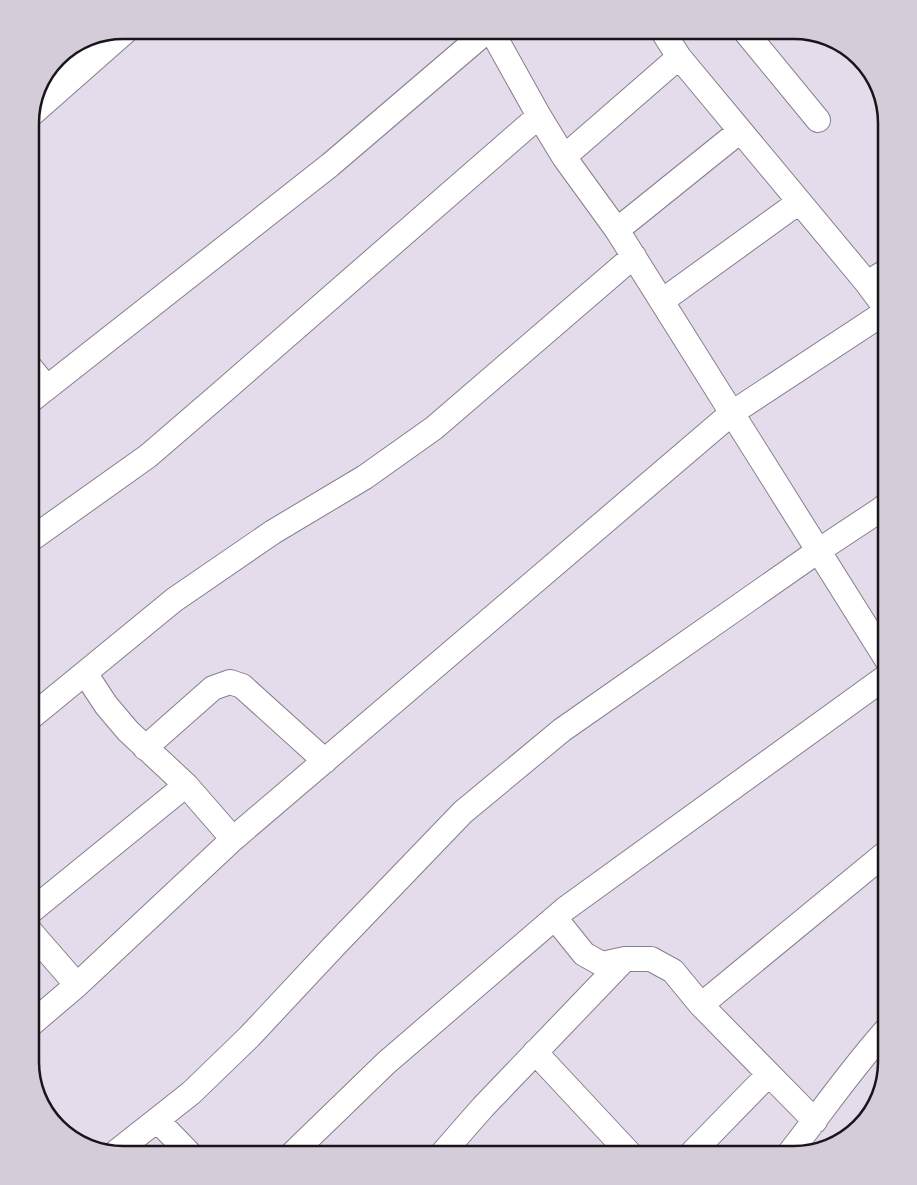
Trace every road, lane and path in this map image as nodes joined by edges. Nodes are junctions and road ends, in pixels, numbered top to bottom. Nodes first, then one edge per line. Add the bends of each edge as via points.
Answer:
1 (479, 39) edge
2 (495, 39) edge
3 (667, 39) edge
4 (751, 39) edge
5 (113, 40) edge
6 (678, 57) junction
7 (42, 103) edge
8 (539, 116) junction
9 (818, 120) dead end
10 (740, 131) junction
11 (564, 157) junction
12 (799, 202) junction
13 (617, 230) junction
14 (634, 256) junction
15 (878, 276) edge
16 (867, 283) junction
17 (878, 298) edge
18 (662, 301) junction
19 (878, 317) edge
20 (39, 395) edge
21 (732, 413) junction
22 (878, 511) edge
23 (39, 534) edge
24 (818, 551) junction
25 (878, 646) edge
26 (85, 673) junction
27 (878, 682) edge
28 (39, 711) edge
29 (145, 748) junction
30 (325, 761) junction
31 (186, 785) junction
32 (233, 839) junction
33 (878, 859) edge
34 (39, 905) edge
35 (555, 918) junction
36 (39, 941) edge
37 (625, 959) junction
38 (77, 985) junction
39 (702, 1005) junction
40 (39, 1017) edge
41 (878, 1040) edge
42 (535, 1052) junction
43 (769, 1074) junction
44 (157, 1120) junction
45 (815, 1121) junction
46 (124, 1146) edge
47 (182, 1146) edge
48 (300, 1146) edge
49 (449, 1146) edge
50 (623, 1146) edge
51 (699, 1146) edge
52 (795, 1146) edge

1 - 20 street via 330,165
2 - 8 street
3 - 6 street
4 - 9 street
5 - 7 street
6 - 10 street
6 - 11 street
8 - 11 street
8 - 23 street via 148,456
10 - 12 street
10 - 13 street
11 - 13 street
12 - 16 street
12 - 18 street
13 - 14 street
14 - 18 street
14 - 26 street via 434,428 365,477 273,532 174,600
15 - 16 street
16 - 17 street
18 - 21 street
19 - 21 street
21 - 24 street
21 - 30 street
22 - 24 street
24 - 25 street
24 - 44 street via 562,730 463,812 249,1036 191,1093
26 - 28 street
26 - 29 street via 106,705
27 - 35 street
29 - 30 street via 213,688 230,682 242,686
29 - 31 street
30 - 32 street
31 - 32 street
31 - 34 street
32 - 38 street
33 - 39 street
35 - 37 street via 584,954 602,964
35 - 48 street via 386,1063
36 - 38 street
37 - 39 street via 651,959 673,971
37 - 42 street
38 - 40 street
39 - 43 street
41 - 45 street
42 - 49 street
42 - 50 street
43 - 45 street
43 - 51 street
44 - 46 street
44 - 47 street
45 - 52 street

